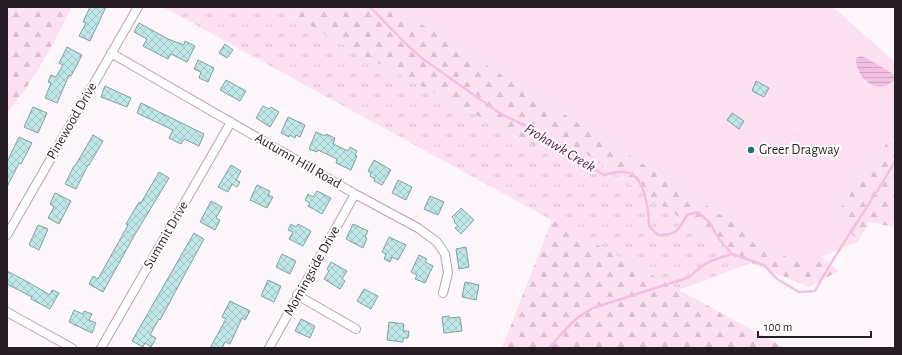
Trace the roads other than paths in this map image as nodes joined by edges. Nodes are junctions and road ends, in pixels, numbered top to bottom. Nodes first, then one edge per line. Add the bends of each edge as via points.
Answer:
1 (138, 7) edge
2 (111, 53) junction
3 (231, 122) junction
4 (355, 194) junction
5 (7, 235) edge
6 (443, 293) dead end
7 (297, 295) junction
8 (7, 312) edge
9 (356, 329) dead end
10 (72, 348) edge
11 (101, 348) edge
12 (269, 348) edge

1 - 2 street, Pinewood Drive
2 - 3 street, Autumn Hill Road
2 - 5 street, Pinewood Drive
3 - 4 street, Autumn Hill Road
3 - 11 street, Summit Drive
4 - 6 street, Autumn Hill Road via 418,228 437,242 445,254 448,273
4 - 7 street, Morningside Drive
7 - 9 street
7 - 12 street, Morningside Drive
8 - 10 street

